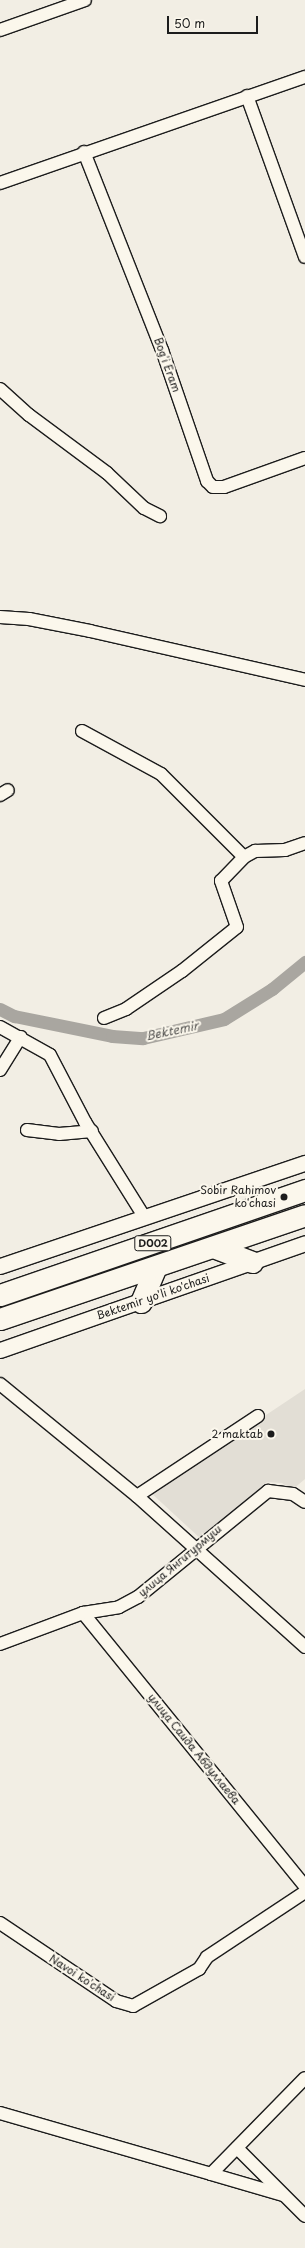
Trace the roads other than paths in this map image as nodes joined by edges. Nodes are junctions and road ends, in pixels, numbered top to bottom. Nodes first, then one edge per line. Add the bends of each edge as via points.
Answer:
1 (85, 0) edge
2 (0, 30) edge
3 (305, 77) edge
4 (247, 96) junction
5 (84, 152) junction
6 (0, 183) edge
7 (305, 257) edge
8 (0, 389) edge
9 (305, 458) edge
10 (160, 516) dead end
11 (0, 617) edge
12 (305, 680) edge
13 (82, 731) dead end
14 (305, 843) edge
15 (244, 857) junction
16 (104, 1018) dead end
17 (0, 1027) edge
18 (21, 1037) junction
19 (0, 1070) edge
20 (27, 1130) dead end
21 (92, 1131) junction
22 (305, 1163) edge
23 (305, 1190) edge
24 (305, 1215) edge
25 (145, 1218) junction
26 (305, 1243) edge
27 (213, 1247) junction
28 (252, 1262) junction
29 (0, 1266) edge
30 (156, 1267) junction
31 (0, 1295) edge
32 (141, 1302) junction
33 (0, 1319) edge
34 (0, 1350) edge
35 (0, 1384) edge
36 (258, 1416) dead end
37 (137, 1496) junction
38 (305, 1502) edge
39 (195, 1547) junction
40 (83, 1613) junction
41 (0, 1644) edge
42 (305, 1647) edge
43 (305, 1886) edge
44 (305, 1892) edge
45 (0, 1923) edge
46 (305, 2078) edge
47 (0, 2114) edge
48 (237, 2148) junction
49 (211, 2174) junction
50 (285, 2195) junction
51 (305, 2216) edge

1 - 2 street
3 - 4 street
4 - 5 street
4 - 7 street
5 - 6 street
5 - 9 street, Bog'i Eram via 162,350 207,481 219,488
8 - 10 street via 29,416 107,473 144,508
11 - 12 street via 29,619 90,631
13 - 15 street via 161,774
14 - 15 street via 285,850 255,850
15 - 16 street via 222,881 237,927 176,975 126,1009
17 - 18 street
18 - 19 street
18 - 21 street via 50,1055
20 - 21 street via 59,1134
21 - 25 street
22 - 25 street
23 - 31 highway, D002
24 - 27 highway, D002
25 - 29 street
26 - 28 street, Bektemir yo'li ko'chasi
27 - 28 highway
27 - 30 highway, D002
28 - 32 street, Bektemir yo'li ko'chasi
30 - 32 highway
30 - 33 highway, D002
32 - 34 street, Bektemir yo'li ko'chasi
35 - 37 street
36 - 37 street
37 - 39 street
38 - 39 street, улица Янгитурмуш via 293,1494 268,1491
39 - 40 street, улица Янгитурмуш via 138,1597 119,1607
39 - 42 street
40 - 41 street, улица Янгитурмуш
40 - 43 street, улица Саида Абдуллаева
44 - 45 street, Navoi ko'chasi via 207,1957 199,1969 133,2006 116,2001
46 - 48 street
47 - 49 street
48 - 49 street
48 - 50 street
49 - 50 street
50 - 51 street

